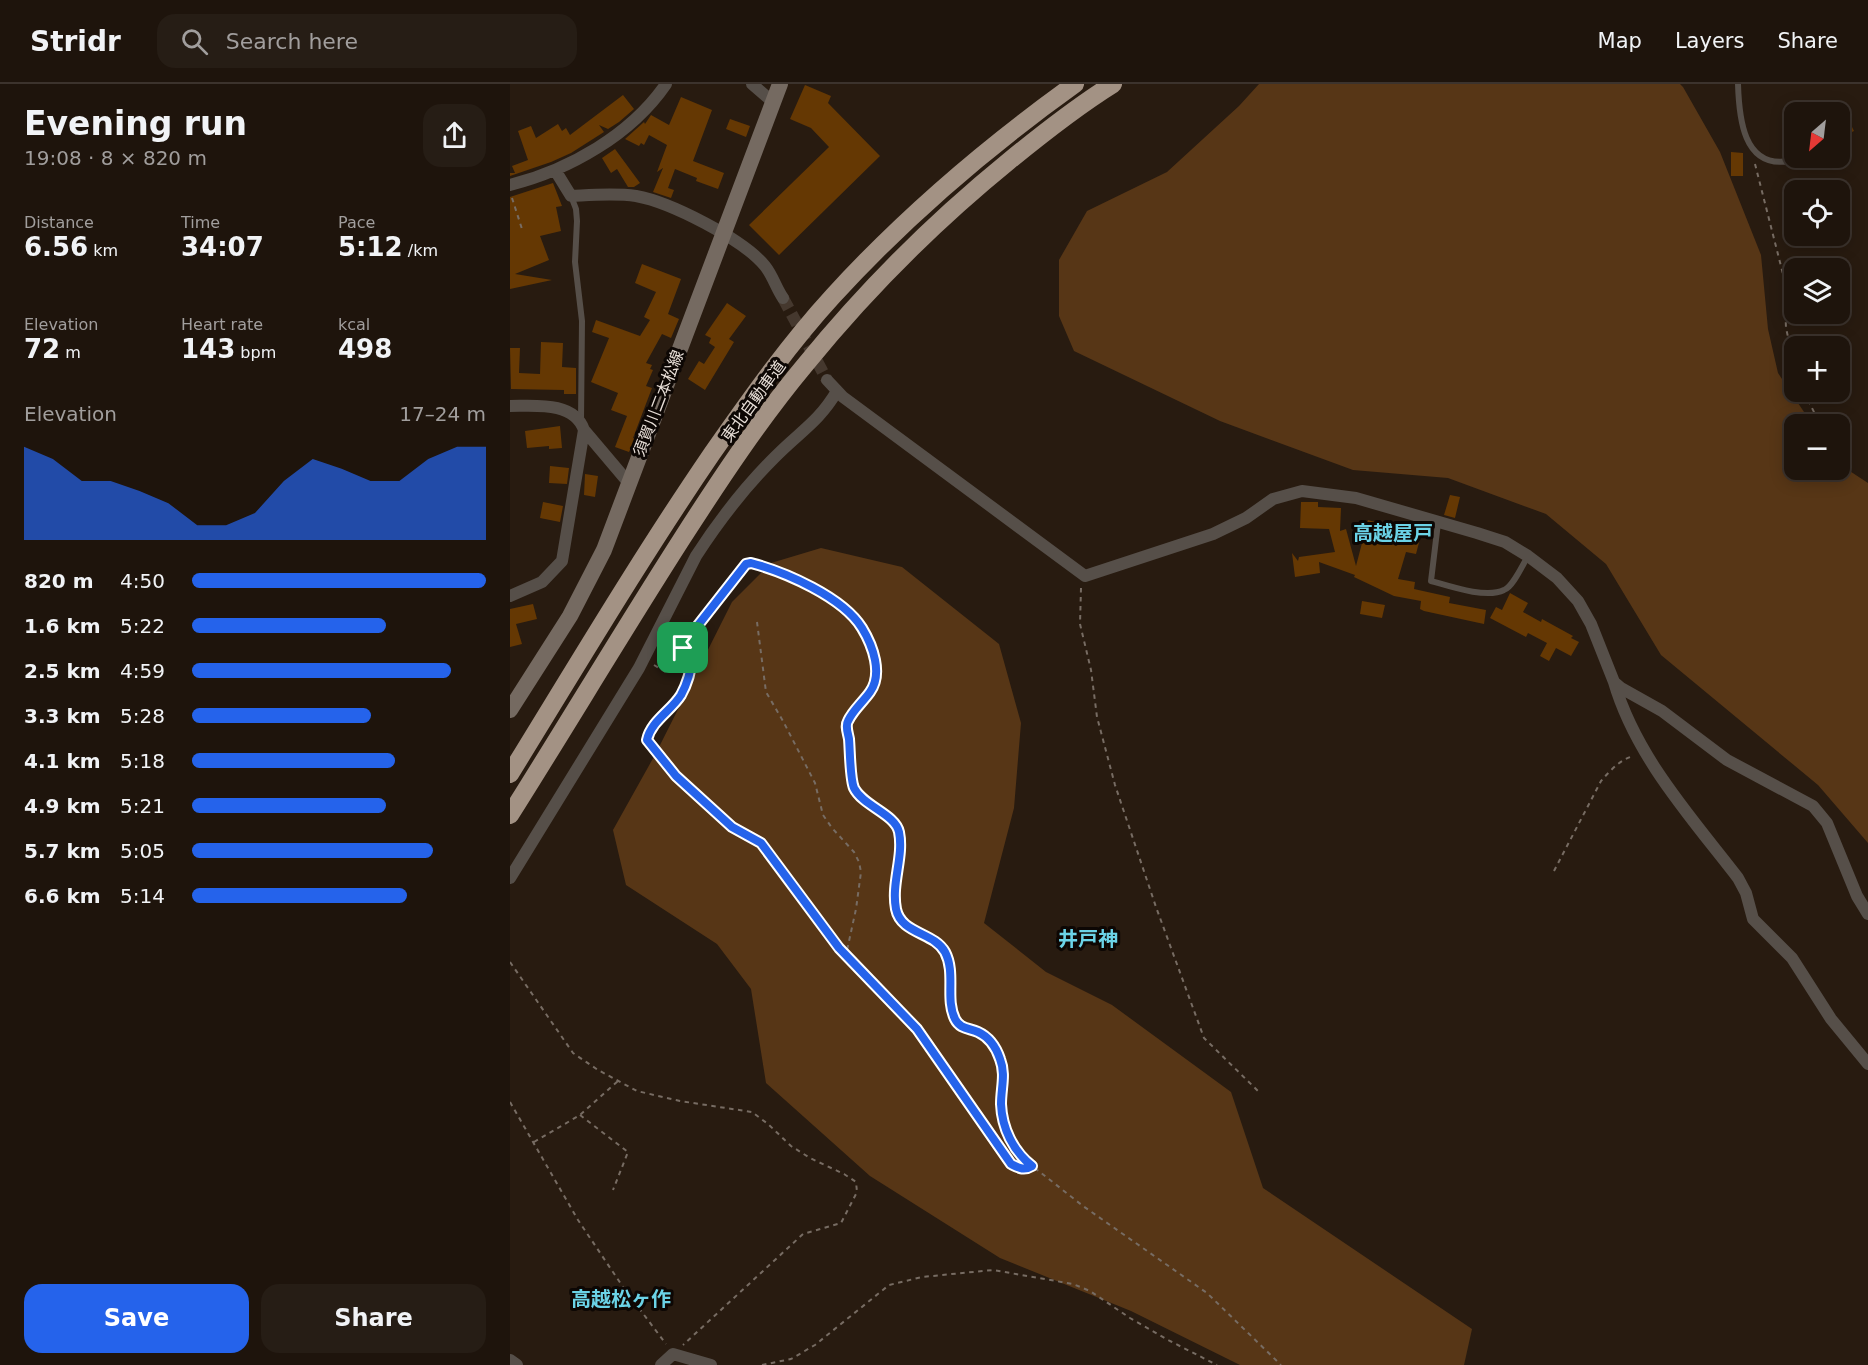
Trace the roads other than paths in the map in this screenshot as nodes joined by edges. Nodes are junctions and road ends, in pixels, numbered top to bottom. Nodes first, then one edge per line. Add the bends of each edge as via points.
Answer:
1 (666, 84) edge
2 (752, 84) edge
3 (780, 84) edge
4 (1075, 84) edge
5 (1113, 84) edge
6 (1738, 84) edge
7 (773, 102) junction
8 (1784, 162) edge
9 (555, 170) junction
10 (510, 185) edge
11 (571, 196) junction
12 (722, 233) junction
13 (783, 298) tunnel mouth
14 (827, 380) tunnel mouth
15 (837, 391) junction
16 (510, 406) edge
17 (582, 425) junction
18 (628, 482) junction
19 (1438, 523) junction
20 (1528, 556) junction
21 (510, 596) edge
22 (1614, 682) junction
23 (510, 710) edge
24 (510, 774) edge
25 (510, 815) edge
26 (510, 878) edge
27 (1868, 914) edge
28 (1868, 1064) edge
29 (510, 1360) edge
30 (517, 1365) edge
31 (661, 1365) edge
32 (711, 1365) edge

1 - 9 street via 628,125
2 - 7 street
3 - 7 main road, 須賀川二本松線
4 - 24 highway, 東北自動車道 via 972,162 904,222 831,297 737,417 685,494
5 - 25 highway, 東北自動車道 via 1041,135 920,238 804,366 702,508
6 - 8 lane via 1739,111 1750,146 1764,158
7 - 12 main road, 須賀川二本松線
9 - 10 street
9 - 11 street
11 - 12 street via 637,196
11 - 17 lane via 576,209 575,262 582,321
12 - 13 street via 750,250
12 - 18 main road, 須賀川二本松線
14 - 15 street
15 - 19 street via 1085,576 1213,534 1273,499 1302,491 1356,498
15 - 26 street via 827,409 763,470 707,539 644,659
16 - 17 street via 565,410
17 - 18 street
17 - 21 street via 562,561 542,582
18 - 23 main road, 須賀川二本松線 via 604,550 570,616
19 - 20 street via 1505,542
19 - 20 lane via 1431,580 1468,590 1504,590
20 - 22 street via 1557,578 1578,601
22 - 27 street via 1662,711 1727,760 1813,806 1827,823
22 - 28 street via 1623,711 1646,754 1738,878 1753,919 1792,958 1831,1019
29 - 30 street
31 - 32 street via 673,1354

